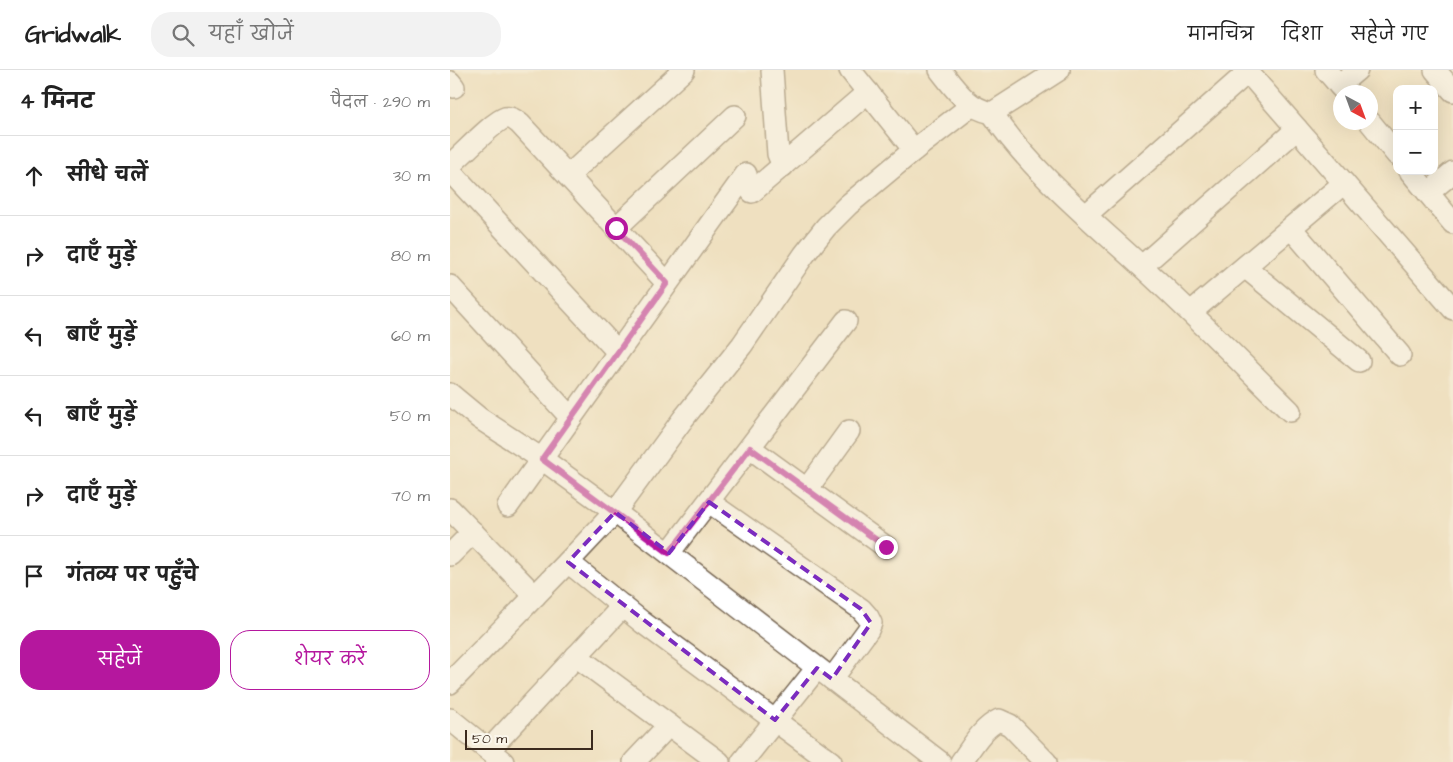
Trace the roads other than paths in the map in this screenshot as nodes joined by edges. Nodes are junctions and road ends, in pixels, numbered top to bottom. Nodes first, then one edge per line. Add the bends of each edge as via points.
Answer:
1 (684, 70) edge
2 (772, 70) edge
3 (850, 70) edge
4 (940, 70) edge
5 (1357, 70) edge
6 (1435, 70) edge
7 (1054, 71) edge
8 (1247, 71) edge
9 (1337, 83) edge
10 (1453, 91) edge
11 (868, 92) junction
12 (971, 106) junction
13 (992, 113) junction
14 (735, 116) dead end
15 (1297, 129) junction
16 (1377, 130) edge
17 (914, 150) junction
18 (1393, 150) edge
19 (450, 165) edge
20 (782, 166) junction
21 (450, 171) edge
22 (1453, 172) edge
23 (1413, 175) edge
24 (568, 176) junction
25 (1344, 183) junction
26 (1428, 193) junction
27 (1086, 215) junction
28 (1453, 223) edge
29 (616, 228) junction
30 (1290, 228) junction
31 (1142, 266) junction
32 (1245, 267) junction
33 (667, 283) junction
34 (450, 286) edge
35 (1453, 309) edge
36 (1191, 312) junction
37 (846, 321) dead end
38 (618, 352) junction
39 (1400, 355) dead end
40 (1359, 361) dead end
41 (450, 394) edge
42 (1290, 411) dead end
43 (571, 418) junction
44 (850, 431) dead end
45 (750, 448) junction
46 (542, 459) junction
47 (807, 489) junction
48 (709, 502) junction
49 (508, 506) dead end
50 (450, 509) edge
51 (615, 512) junction
52 (473, 532) junction
53 (886, 547) dead end
54 (669, 553) junction
55 (450, 555) edge
56 (568, 562) junction
57 (535, 596) junction
58 (623, 606) junction
59 (576, 656) junction
60 (825, 673) junction
61 (450, 683) edge
62 (450, 719) edge
63 (775, 720) junction
64 (669, 725) junction
65 (496, 756) edge
66 (634, 762) edge
67 (719, 762) edge
68 (742, 762) edge
69 (831, 762) edge
70 (940, 762) edge
71 (961, 762) edge
72 (1046, 762) edge

1 - 24 street
2 - 20 street via 777,147
3 - 11 street
4 - 12 street
5 - 9 street
6 - 10 street
7 - 13 street
8 - 15 street
8 - 27 street
11 - 17 street
11 - 20 street
12 - 13 street
12 - 17 street
13 - 27 street via 1021,151
14 - 29 street
15 - 25 street
15 - 31 street
16 - 18 street
17 - 51 street via 826,227 742,345
19 - 24 street via 495,124 504,118 512,118
20 - 33 street via 749,183
21 - 38 street
22 - 26 street
23 - 26 street
24 - 29 street
25 - 30 street
25 - 35 street
26 - 28 street
27 - 31 street
29 - 33 street
30 - 32 street
30 - 39 street
31 - 36 street
32 - 36 street
32 - 40 street
33 - 38 street
34 - 43 street
36 - 42 street
37 - 45 street
38 - 43 street
41 - 46 street via 479,418
43 - 46 street
44 - 47 street
45 - 47 street
45 - 48 street
46 - 49 street
46 - 51 street
47 - 53 street
48 - 54 street
48 - 60 street via 868,617 871,623 868,630
50 - 52 street
51 - 54 street
51 - 56 street
52 - 55 street
52 - 57 street
54 - 60 street
56 - 57 street
56 - 58 street
57 - 61 street
58 - 59 street
58 - 63 street
59 - 64 street
59 - 65 street
60 - 63 street
60 - 70 street
62 - 65 street
63 - 68 street
63 - 69 street
64 - 66 street
64 - 67 street
71 - 72 street via 986,728 999,720 1010,726

